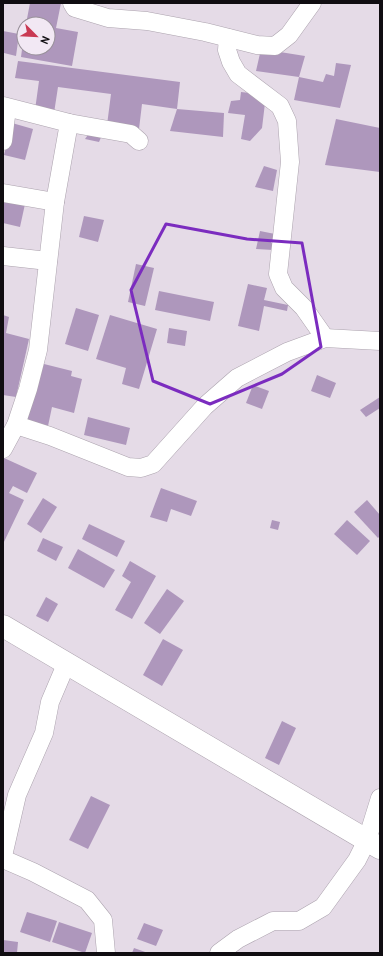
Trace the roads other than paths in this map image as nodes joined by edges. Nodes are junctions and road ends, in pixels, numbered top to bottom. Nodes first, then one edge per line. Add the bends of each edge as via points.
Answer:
1 (72, 3) edge
2 (312, 3) edge
3 (228, 38) junction
4 (5, 107) edge
5 (68, 124) junction
6 (3, 141) edge
7 (139, 141) dead end
8 (3, 193) edge
9 (55, 202) junction
10 (3, 256) edge
11 (48, 261) junction
12 (325, 338) junction
13 (380, 341) edge
14 (16, 425) junction
15 (3, 449) edge
16 (3, 626) edge
17 (67, 662) junction
18 (380, 798) edge
19 (373, 844) edge
20 (3, 856) edge
21 (3, 859) edge
22 (106, 953) edge
23 (219, 953) edge

1 - 3 street via 75,8 108,18 147,21
2 - 3 street via 289,35 275,46 257,45
3 - 12 street via 227,50 238,74 280,106 287,121 290,162 278,274 284,288 304,308
4 - 5 street
4 - 6 street
5 - 7 street via 132,134
5 - 9 street
8 - 9 street
9 - 11 street
10 - 11 street
11 - 14 street via 38,350
12 - 13 street
12 - 14 street via 286,352 237,378 205,406 153,464 141,468 128,467
14 - 15 street
16 - 17 street
17 - 19 street
17 - 20 street via 50,702 44,733 17,795
18 - 19 street
19 - 23 street via 357,860 323,906 299,921 273,922 238,939
21 - 22 street via 87,900 103,920

